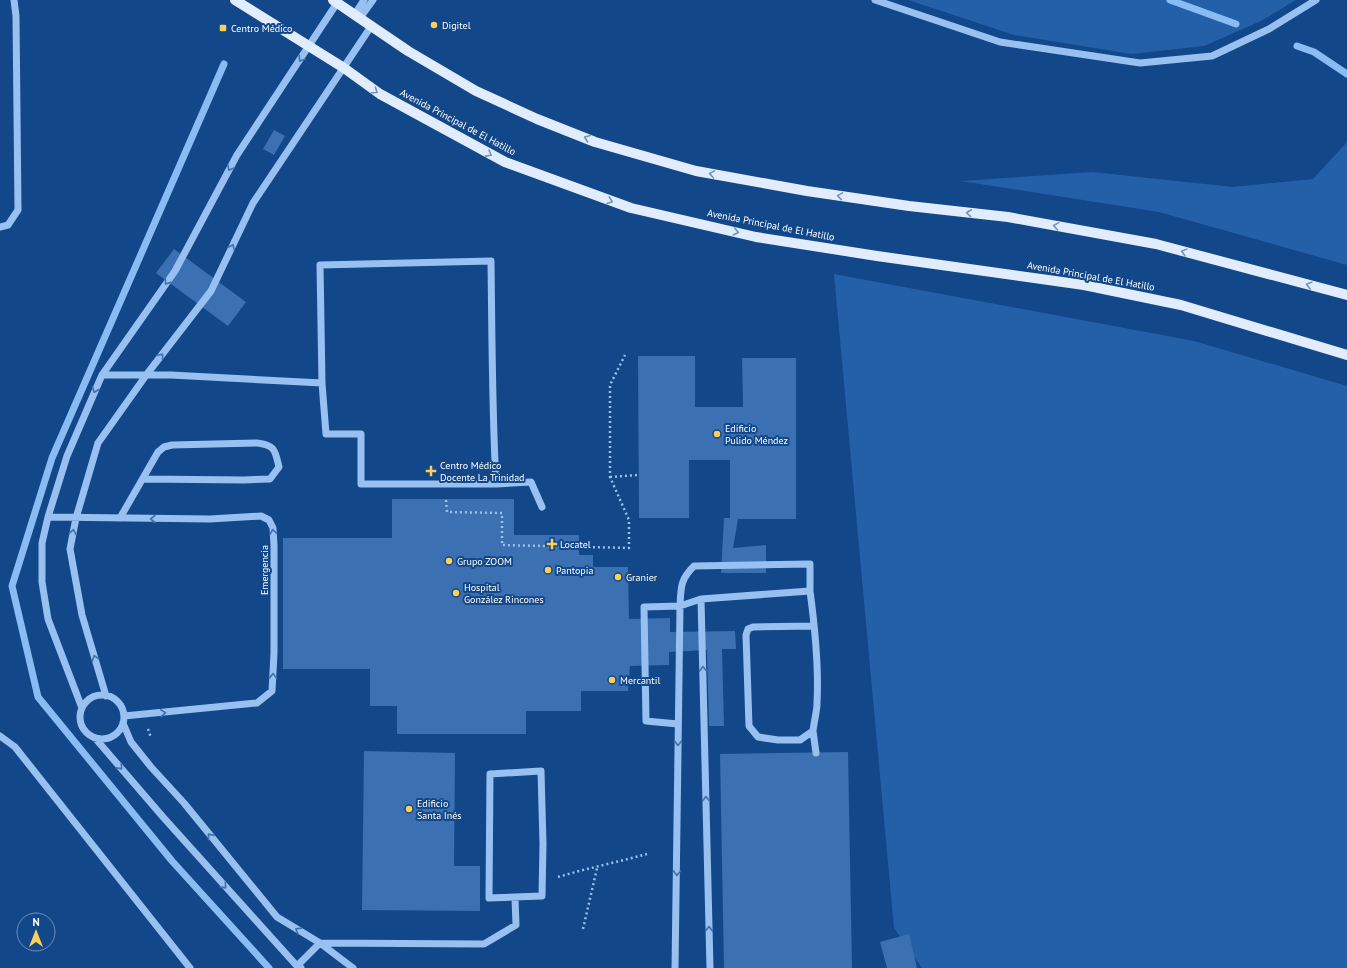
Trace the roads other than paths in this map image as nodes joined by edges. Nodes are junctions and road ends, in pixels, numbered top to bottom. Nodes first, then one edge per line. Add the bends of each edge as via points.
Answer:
1 (14, 0) edge
2 (235, 0) edge
3 (364, 0) edge
4 (373, 0) edge
5 (876, 0) edge
6 (1316, 0) edge
7 (335, 1) edge
8 (357, 16) junction
9 (372, 25) junction
10 (309, 46) junction
11 (344, 68) junction
12 (0, 227) edge
13 (1347, 295) edge
14 (1347, 355) edge
15 (147, 374) junction
16 (102, 375) junction
17 (322, 383) junction
18 (143, 479) junction
19 (496, 484) junction
20 (542, 507) dead end
21 (48, 517) junction
22 (76, 518) junction
23 (120, 518) junction
24 (810, 591) junction
25 (701, 599) junction
26 (680, 606) junction
27 (814, 626) junction
28 (106, 696) junction
29 (82, 708) junction
30 (123, 719) junction
31 (678, 724) junction
32 (813, 731) junction
33 (0, 736) edge
34 (95, 738) junction
35 (816, 753) dead end
36 (515, 898) junction
37 (320, 944) junction
38 (299, 967) edge
39 (190, 968) edge
40 (353, 968) edge
41 (675, 968) edge
42 (710, 968) edge

1 - 12 street via 18,210 8,224
2 - 10 main road, Avenida Principal de El Hatillo
3 - 8 street
4 - 8 street
5 - 6 street via 1000,42 1140,63 1212,56 1269,29
7 - 8 main road
7 - 10 street
8 - 9 main road
9 - 11 street
13 -> 9 main road via 1148,243 1008,217 806,191 696,171 595,142 537,119 476,91 408,51
10 - 11 main road, Avenida Principal de El Hatillo
10 -> 16 street via 237,155 175,271
11 -> 14 main road, Avenida Principal de El Hatillo via 380,94 505,162 631,208 756,237 1084,285 1158,300
15 -> 11 street via 211,291 253,203
15 - 16 street
15 - 17 street
15 - 22 street via 98,443
16 -> 21 street via 67,456
17 - 19 street via 326,434 361,434 361,484
17 - 19 street via 320,265 491,261
18 - 18 street via 158,452 172,445 268,444 276,452 279,467 270,479
18 - 23 street
19 - 20 street via 531,482
21 - 22 street, Emergencia
21 - 29 street via 42,542 42,582 48,619
22 - 23 street, Emergencia
28 -> 22 street via 82,615 70,549
30 -> 23 street, Emergencia via 257,703 272,691 274,546 273,528 269,520 261,516 210,519
24 - 25 street
24 - 26 street via 810,564 694,566 685,574 681,586
24 - 27 street
25 - 26 street
42 -> 25 street
26 - 31 street
26 - 31 street via 644,607 646,721
27 - 32 street via 817,704
27 - 32 street via 753,627 748,629 746,635 750,726 758,737 778,740 800,740
28 - 29 street via 92,698
28 - 30 street via 118,703 122,709
29 - 34 street via 80,715 84,729
30 - 34 street via 120,729 115,734 109,738
37 -> 30 street via 277,917 131,742
31 -> 41 street
32 - 35 street
33 - 39 street via 15,747
34 -> 38 street via 162,817
36 - 36 street via 542,896 541,771 490,774 489,898
36 - 37 street via 516,925 484,944
37 - 38 street
37 - 40 street

